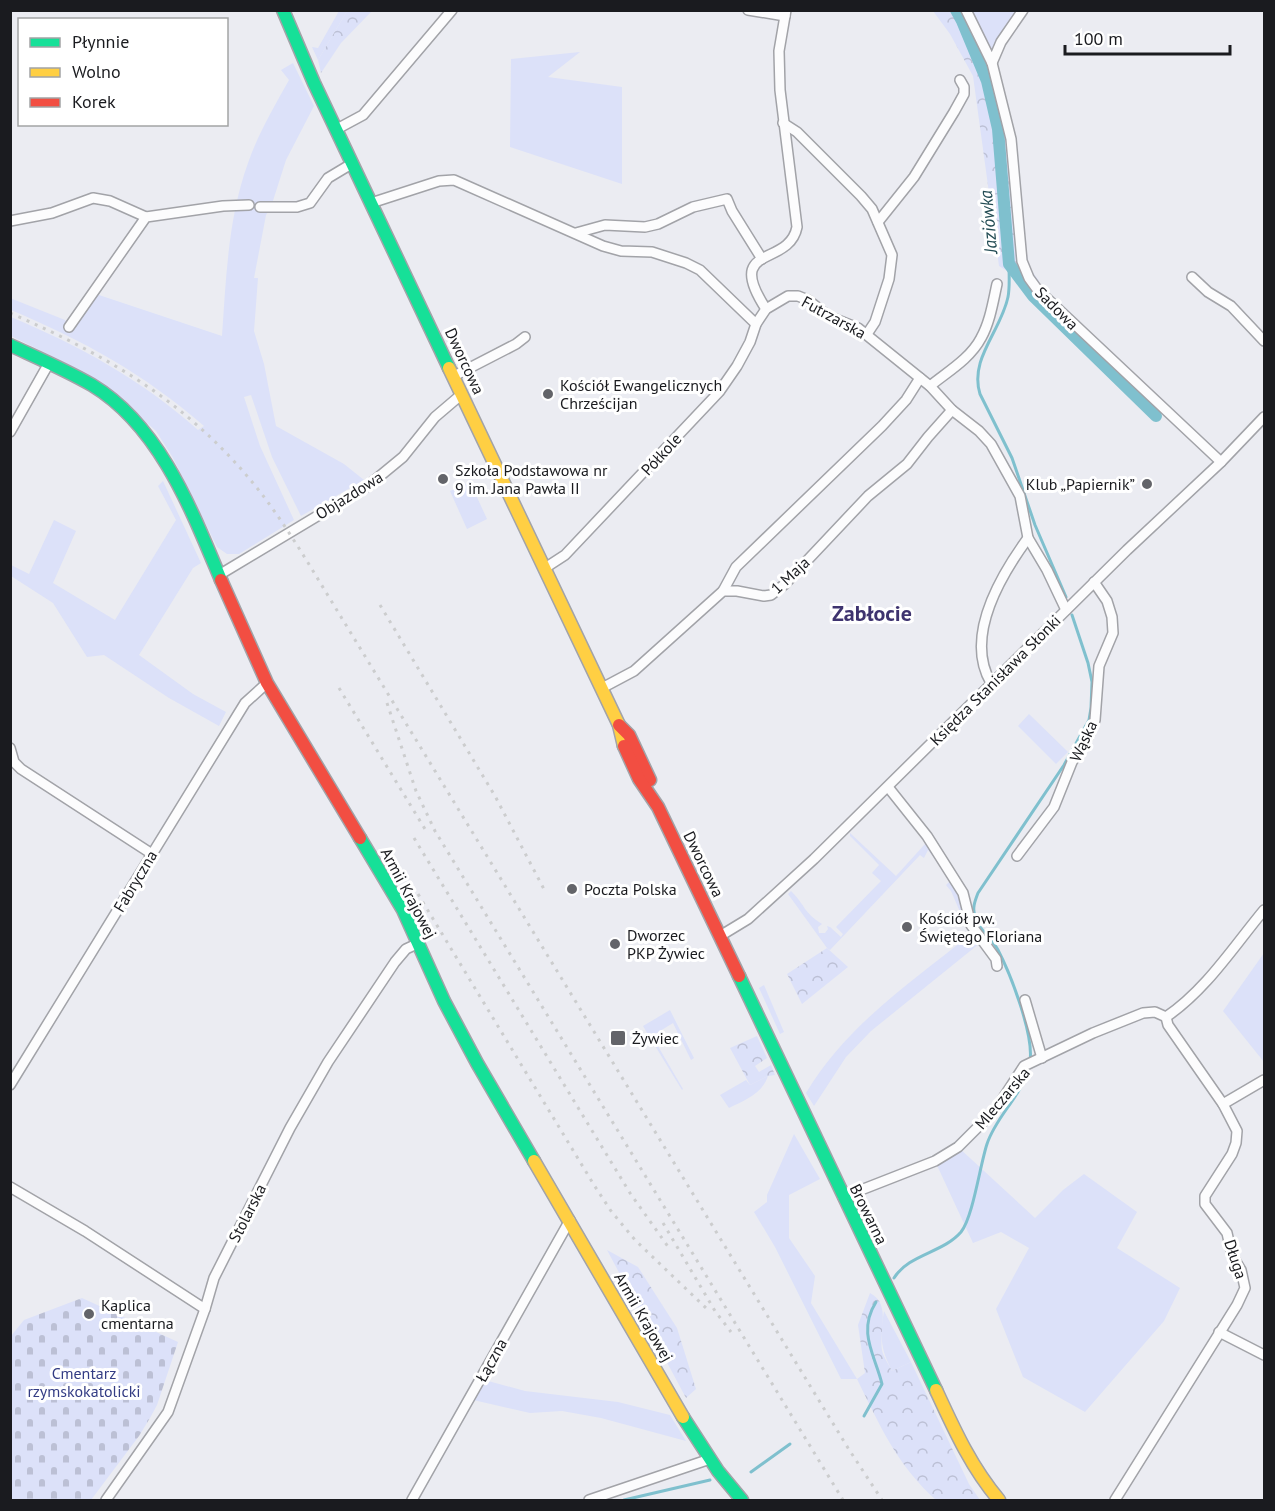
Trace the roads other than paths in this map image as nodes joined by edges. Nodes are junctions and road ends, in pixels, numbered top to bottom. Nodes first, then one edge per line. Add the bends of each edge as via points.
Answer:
1 (283, 10) edge
2 (452, 10) edge
3 (748, 10) edge
4 (966, 10) edge
5 (1023, 10) edge
6 (785, 13) edge
7 (992, 63) junction
8 (960, 80) dead end
9 (783, 123) junction
10 (337, 129) junction
11 (352, 163) junction
12 (371, 203) junction
13 (249, 206) dead end
14 (260, 207) dead end
15 (146, 217) junction
16 (10, 221) edge
17 (878, 222) junction
18 (576, 233) junction
19 (762, 259) junction
20 (1192, 277) dead end
21 (997, 284) dead end
22 (766, 309) junction
23 (756, 324) junction
24 (69, 327) dead end
25 (867, 334) junction
26 (525, 337) dead end
27 (1264, 341) edge
28 (10, 345) edge
29 (50, 363) junction
30 (454, 376) junction
31 (920, 378) junction
32 (930, 386) junction
33 (462, 393) junction
34 (952, 410) junction
35 (1264, 417) edge
36 (13, 419) edge
37 (10, 432) edge
38 (1221, 462) junction
39 (1028, 538) junction
40 (545, 568) junction
41 (219, 575) junction
42 (1094, 582) junction
43 (723, 591) junction
44 (1066, 610) junction
45 (267, 683) junction
46 (991, 683) junction
47 (602, 688) junction
48 (10, 748) edge
49 (888, 787) junction
50 (152, 854) junction
51 (1017, 856) dead end
52 (1264, 910) edge
53 (720, 936) junction
54 (418, 943) junction
55 (997, 966) dead end
56 (1025, 1000) dead end
57 (1166, 1017) junction
58 (1038, 1060) junction
59 (1264, 1080) edge
60 (10, 1085) edge
61 (1223, 1104) junction
62 (10, 1187) edge
63 (843, 1197) junction
64 (570, 1220) junction
65 (205, 1309) junction
66 (1219, 1332) junction
67 (1264, 1355) edge
68 (710, 1459) junction
69 (106, 1500) edge
70 (412, 1500) edge
71 (589, 1500) edge
72 (740, 1500) edge
73 (999, 1500) edge
74 (1115, 1500) edge

1 - 10 street, Dworcowa
2 - 10 street via 363,115
3 - 6 street
4 - 7 street, Sadowa
5 - 7 street
6 - 9 street via 779,51
7 - 38 street, Sadowa via 1011,139 1022,261 1029,278
8 - 17 street via 964,94 954,112 914,177
9 - 17 street via 861,196
9 - 19 street via 795,236
10 - 11 street, Dworcowa
11 - 12 street, Dworcowa
11 - 14 street via 328,178 310,203
12 - 18 street via 439,181 454,180
12 - 30 street, Dworcowa
13 - 15 street
15 - 16 street via 98,198
15 - 24 street
17 - 25 street via 892,263 875,321
18 - 19 street via 605,225 645,227 693,207 727,199
18 - 23 street via 621,251 652,252 693,266 712,279
19 - 22 street via 750,274
20 - 27 street via 1231,306
21 - 32 street via 981,338 964,359
22 - 23 street
22 - 25 street, Futrzarska via 788,296 798,296 828,316
23 - 40 street, Półkole via 737,366 719,392 571,549
25 - 31 street, Futrzarska
26 - 30 street
28 - 29 street, Armii Krajowej
29 - 36 street
29 - 41 street, Armii Krajowej via 93,386 130,416 154,443 185,497
30 - 33 street, Dworcowa
31 - 32 street, Futrzarska
31 - 43 street via 882,426 736,567
32 - 34 street, Futrzarska
33 - 40 street, Dworcowa
33 - 41 street, Objazdowa via 435,417 403,457 369,485
34 - 39 street, Futrzarska via 979,431 998,454 1020,496
34 - 43 street, 1 Maja via 907,464 868,496 785,584 771,595
35 - 38 street, Księdza Stanisława Słonki
36 - 37 street
38 - 42 street, Księdza Stanisława Słonki
39 - 44 street, Futrzarska
39 - 46 street via 1000,580 988,613 982,646
40 - 47 street, Dworcowa
41 - 45 street, Armii Krajowej
42 - 44 street, Księdza Stanisława Słonki
42 - 51 street, Wąska via 1107,601 1113,633 1099,666 1095,720 1054,807
43 - 47 street via 634,671
44 - 46 street, Księdza Stanisława Słonki
45 - 50 street, Fabryczna via 245,703
45 - 54 street, Armii Krajowej via 391,888
46 - 49 street, Księdza Stanisława Słonki
47 - 53 street, Dworcowa via 619,725 621,739
48 - 50 street via 21,769
49 - 53 street, Księdza Stanisława Słonki via 759,910
49 - 55 street via 927,836 963,893 971,925 996,958
50 - 60 street, Fabryczna
52 - 57 street via 1196,992
53 - 63 street, Browarna
54 - 64 street, Armii Krajowej via 477,1062
54 - 65 street, Stolarska via 395,962 328,1062 214,1278
56 - 58 street
57 - 58 street, Mleczarska via 1155,1012 1143,1013
57 - 61 street, Długa
58 - 63 street, Mleczarska via 1024,1066 996,1109 958,1146 935,1161
59 - 61 street
61 - 66 street, Długa via 1237,1131 1236,1143 1205,1196 1205,1203 1227,1233 1245,1288
62 - 65 street
63 - 73 street, Browarna via 963,1447
64 - 68 street, Armii Krajowej
64 - 70 street, Łączna
65 - 69 street, Stolarska via 168,1412
66 - 67 street
66 - 74 street, Długa
68 - 71 street
68 - 72 street, Armii Krajowej

